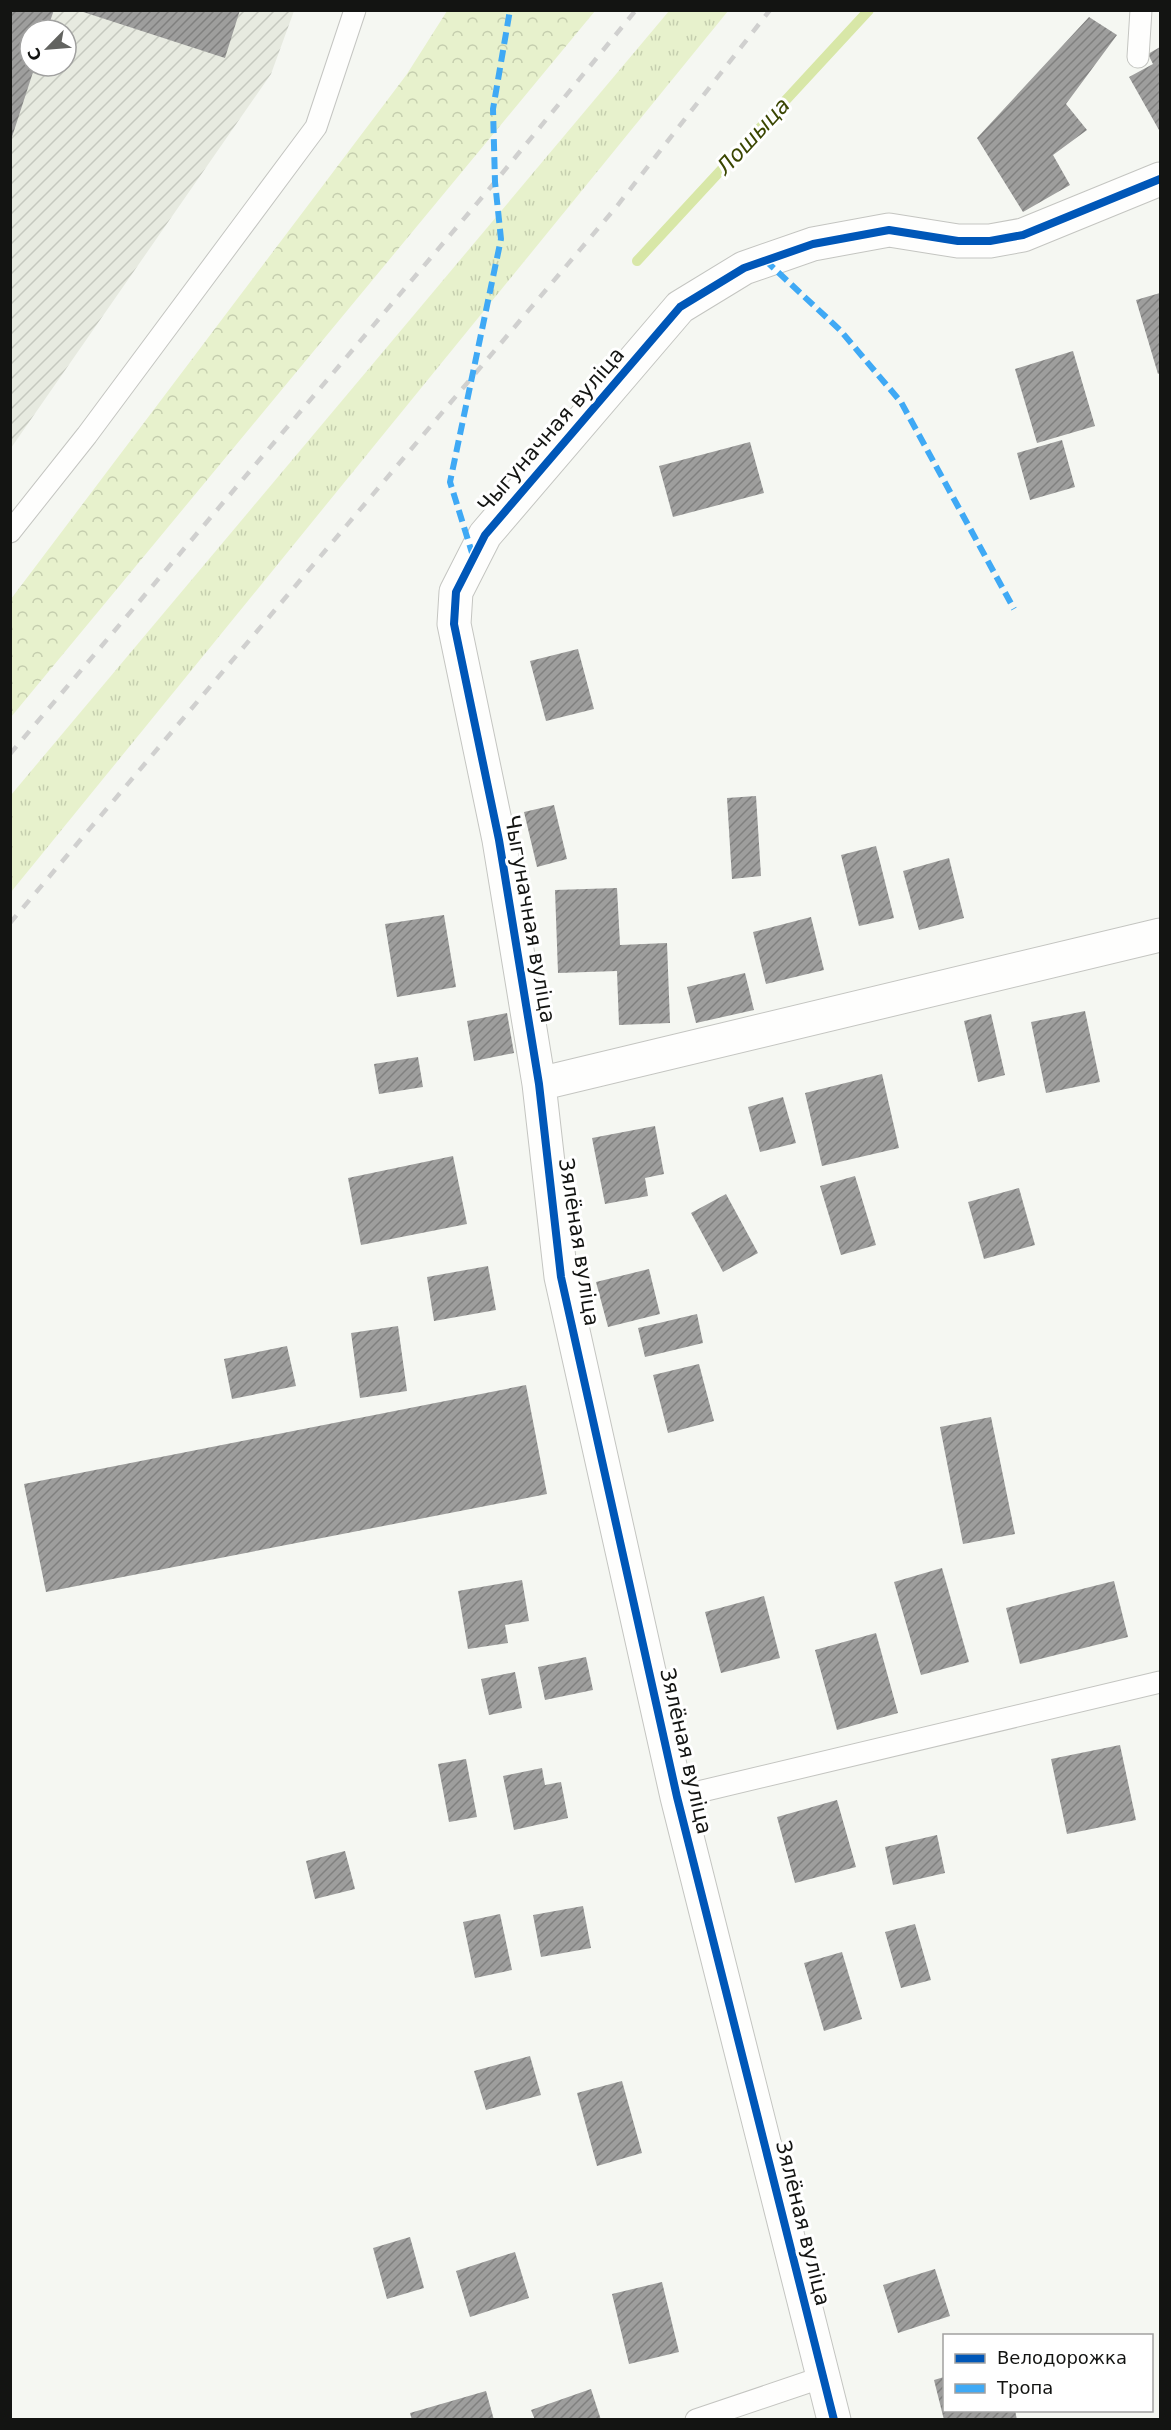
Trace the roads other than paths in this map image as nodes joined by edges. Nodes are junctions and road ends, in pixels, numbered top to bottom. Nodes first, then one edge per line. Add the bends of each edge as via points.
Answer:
1 (355, 10) edge
2 (1141, 10) edge
3 (1138, 57) dead end
4 (1161, 179) edge
5 (10, 532) edge
6 (1161, 935) edge
7 (539, 1084) junction
8 (1161, 1682) edge
9 (678, 1797) junction
10 (823, 2377) junction
11 (696, 2420) edge
12 (834, 2420) edge

1 - 5 lane via 316,127
2 - 3 lane
4 - 7 street, Чыгуначная вуліца via 1023,235 958,241 889,230 813,244 744,268 680,307 485,535 456,592 454,624 499,840
6 - 7 street
7 - 9 street, Зялёная вуліца via 561,1277
8 - 9 lane
9 - 10 street, Зялёная вуліца
10 - 11 lane
10 - 12 street, Зялёная вуліца

